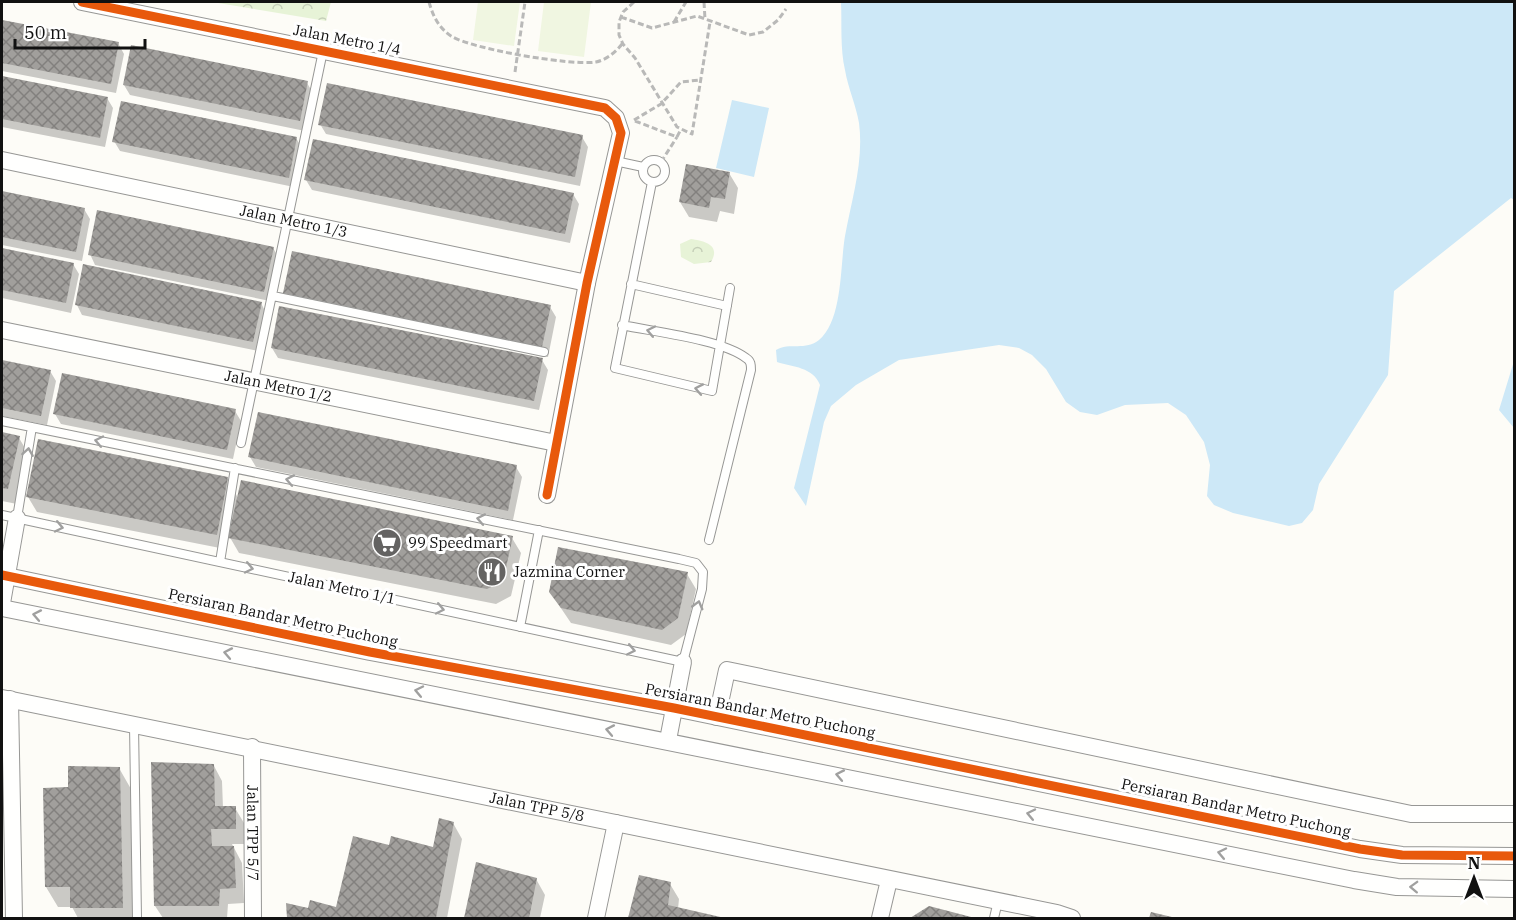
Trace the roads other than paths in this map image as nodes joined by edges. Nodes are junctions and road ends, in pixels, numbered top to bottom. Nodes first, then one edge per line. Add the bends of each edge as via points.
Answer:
1 (82, 2) edge
2 (323, 51) junction
3 (2, 160) edge
4 (615, 161) junction
5 (643, 167) junction
6 (652, 182) junction
7 (289, 220) junction
8 (587, 283) junction
9 (631, 284) junction
10 (730, 288) dead end
11 (273, 296) junction
12 (727, 306) junction
13 (622, 325) junction
14 (2, 330) edge
15 (721, 346) junction
16 (544, 351) dead end
17 (255, 382) junction
18 (2, 421) edge
19 (32, 427) junction
20 (241, 443) dead end
21 (556, 443) junction
22 (235, 468) junction
23 (547, 495) dead end
24 (9, 517) edge
25 (539, 530) junction
26 (710, 540) dead end
27 (220, 562) junction
28 (4, 575) edge
29 (2, 605) edge
30 (520, 627) junction
31 (683, 662) junction
32 (6, 699) edge
33 (674, 708) junction
34 (717, 717) junction
35 (134, 725) junction
36 (668, 741) junction
37 (252, 747) junction
38 (1515, 814) edge
39 (616, 823) junction
40 (1515, 856) edge
41 (889, 879) junction
42 (1515, 889) edge
43 (998, 901) junction
44 (14, 918) edge
45 (137, 918) edge
46 (253, 918) edge
47 (596, 918) edge
48 (880, 918) edge
49 (994, 918) edge
50 (1072, 918) edge

1 - 2 street, Jalan Metro 1/4
2 - 4 street, Jalan Metro 1/4 via 605,108 626,123
2 - 7 lane
3 - 7 street, Jalan Metro 1/3
4 - 5 lane
4 - 8 street
5 - 6 lane via 643,175
5 - 6 lane via 653,159 665,168 662,179
6 - 9 lane
7 - 8 street, Jalan Metro 1/3
7 - 11 lane
8 - 21 street
9 - 12 lane
9 - 13 lane
10 - 12 lane
11 - 16 lane
11 - 17 lane
12 - 15 lane
15 -> 13 lane
15 -> 13 lane via 715,385 712,391 705,392 615,368
14 - 17 street, Jalan Metro 1/2
15 - 26 lane via 747,358 751,370
17 - 20 lane
17 - 21 street, Jalan Metro 1/2
18 - 19 lane
22 -> 19 lane
24 -> 19 lane
21 - 23 street
25 -> 22 lane
22 - 27 lane
24 -> 27 lane, Jalan Metro 1/1
24 - 28 street
25 - 30 lane
31 -> 25 lane via 702,589 703,572 696,563
27 -> 30 lane, Jalan Metro 1/1
28 - 29 street
28 - 33 street, Persiaran Bandar Metro Puchong via 370,652
36 -> 29 street
30 -> 31 lane, Jalan Metro 1/1
31 - 33 street
32 - 35 street, Jalan TPP 5/8
32 - 44 street
33 - 34 street, Persiaran Bandar Metro Puchong
33 - 36 street
34 - 38 street via 727,670 1411,814
34 - 40 street, Persiaran Bandar Metro Puchong via 1360,849 1402,855
35 - 37 street, Jalan TPP 5/8
35 - 45 lane
42 -> 36 street via 1397,887 1354,880
37 - 39 street, Jalan TPP 5/8
37 - 46 street, Jalan TPP 5/7
39 - 41 street, Jalan TPP 5/8
39 - 47 street
41 - 43 street, Jalan TPP 5/8
41 - 48 street
43 - 49 lane
43 - 50 street, Jalan TPP 5/8

